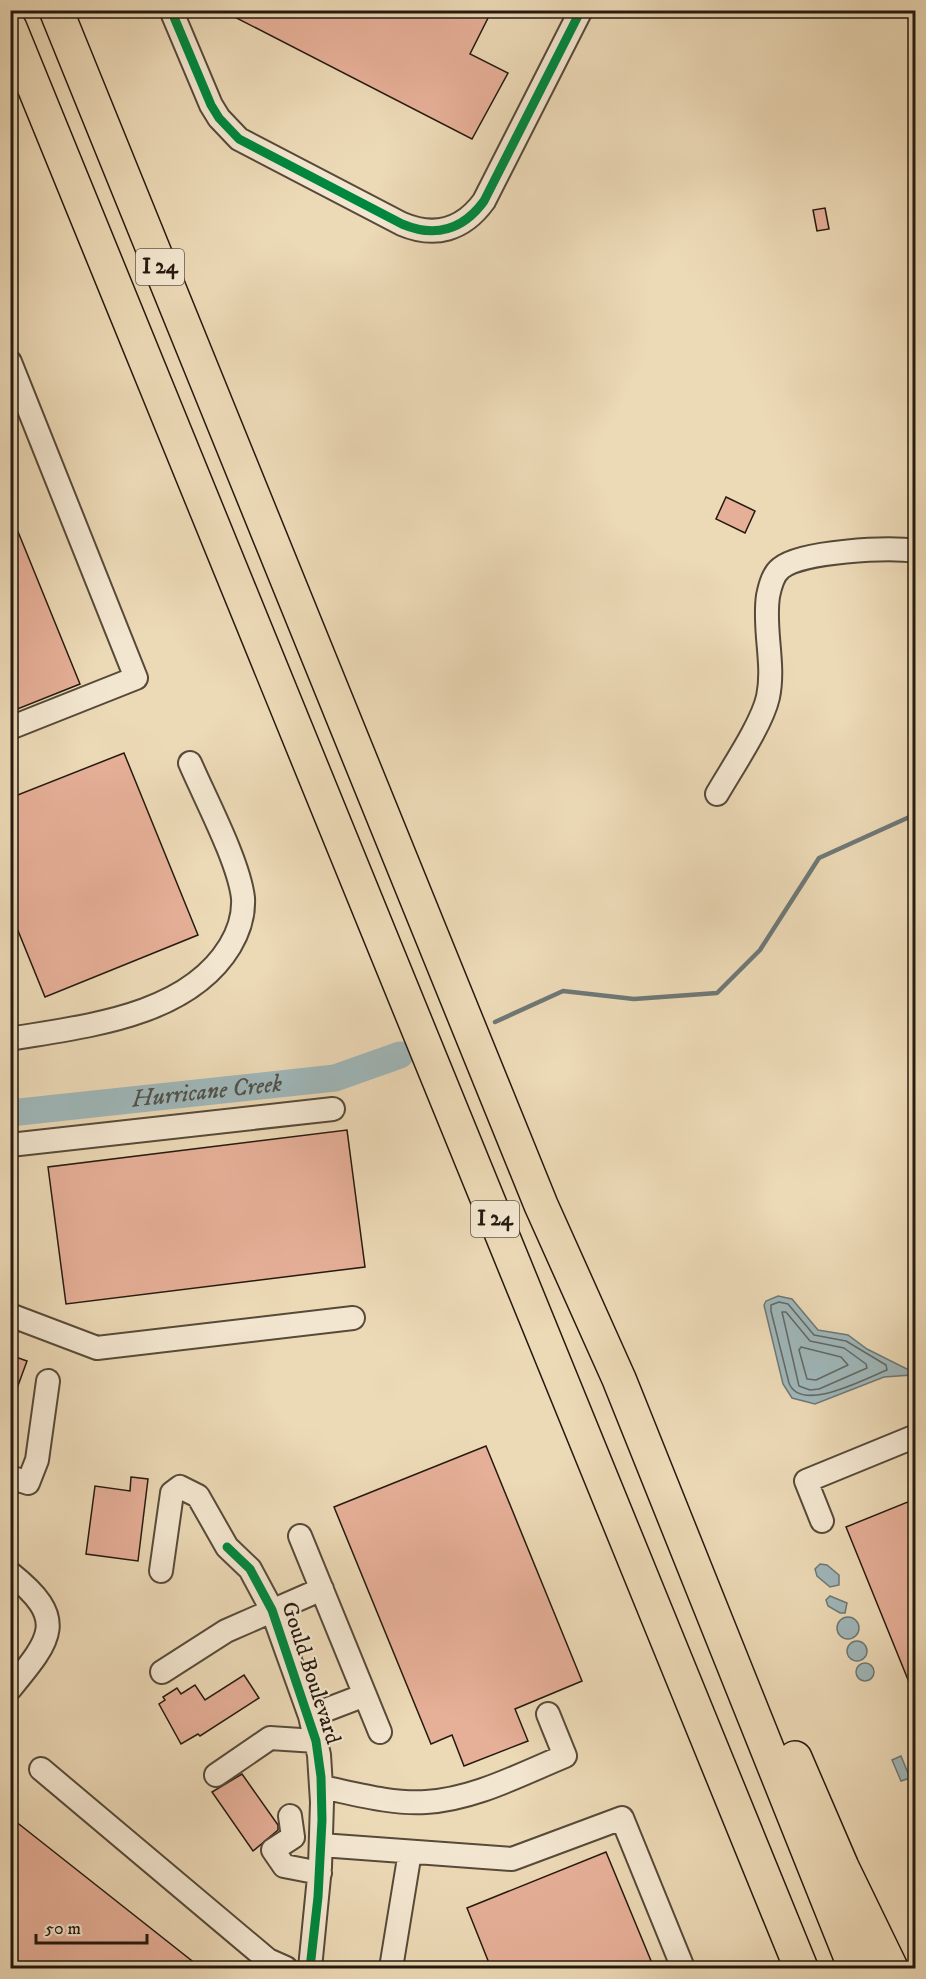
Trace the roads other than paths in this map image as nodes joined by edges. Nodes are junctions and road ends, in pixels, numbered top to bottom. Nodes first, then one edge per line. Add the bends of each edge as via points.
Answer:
1 (56, 10) edge
2 (171, 10) edge
3 (581, 10) edge
4 (10, 28) edge
5 (10, 362) edge
6 (915, 551) edge
7 (10, 728) edge
8 (190, 763) dead end
9 (717, 794) dead end
10 (10, 1038) edge
11 (333, 1109) dead end
12 (10, 1145) edge
13 (10, 1315) edge
14 (353, 1318) dead end
15 (619, 1379) junction
16 (48, 1381) dead end
17 (915, 1436) edge
18 (10, 1477) edge
19 (822, 1521) dead end
20 (300, 1536) dead end
21 (161, 1570) dead end
22 (10, 1573) edge
23 (322, 1589) junction
24 (272, 1610) junction
25 (162, 1672) dead end
26 (10, 1689) edge
27 (365, 1695) junction
28 (548, 1714) dead end
29 (310, 1716) junction
30 (380, 1732) dead end
31 (316, 1741) junction
32 (41, 1769) dead end
33 (216, 1775) dead end
34 (322, 1787) junction
35 (290, 1816) dead end
36 (321, 1845) junction
37 (410, 1852) junction
38 (320, 1873) junction
39 (800, 1966) edge
40 (286, 1968) edge
41 (310, 1968) edge
42 (391, 1968) edge
43 (683, 1968) edge
44 (855, 1968) edge
45 (891, 1968) edge

1 - 15 highway, I 24 via 541,1205
2 - 3 street via 211,105 239,139 402,224 426,232 463,223 484,201
4 - 39 highway, I 24
5 - 7 street via 136,678
6 - 9 street via 890,549 817,557 789,564 775,574 768,597 770,684 766,703
8 - 10 street via 241,886 242,915 234,939 217,964 195,984 149,1007 96,1022
11 - 12 street
13 - 14 street via 97,1348
15 - 44 highway, I 24
15 - 45 highway via 687,1505 833,1847
16 - 18 street via 37,1460 28,1483
17 - 19 street via 806,1481
20 - 23 street
21 - 24 street, Gould Boulevard via 170,1501 172,1493 180,1487 198,1496 227,1547 250,1569
22 - 26 street via 42,1603 49,1625 34,1660
23 - 24 street
23 - 27 street
24 - 25 street via 226,1631
24 - 29 street, Gould Boulevard
27 - 29 street
27 - 30 street
28 - 34 street via 566,1756 472,1794 409,1802
29 - 31 street, Gould Boulevard
31 - 33 street via 270,1738
31 - 34 street, Gould Boulevard
32 - 40 street via 268,1960
34 - 36 street, Gould Boulevard
35 - 38 street via 293,1838 273,1850 284,1866
36 - 37 street
36 - 38 street, Gould Boulevard
37 - 42 street
37 - 43 street via 512,1859 622,1818
38 - 41 street, Gould Boulevard

